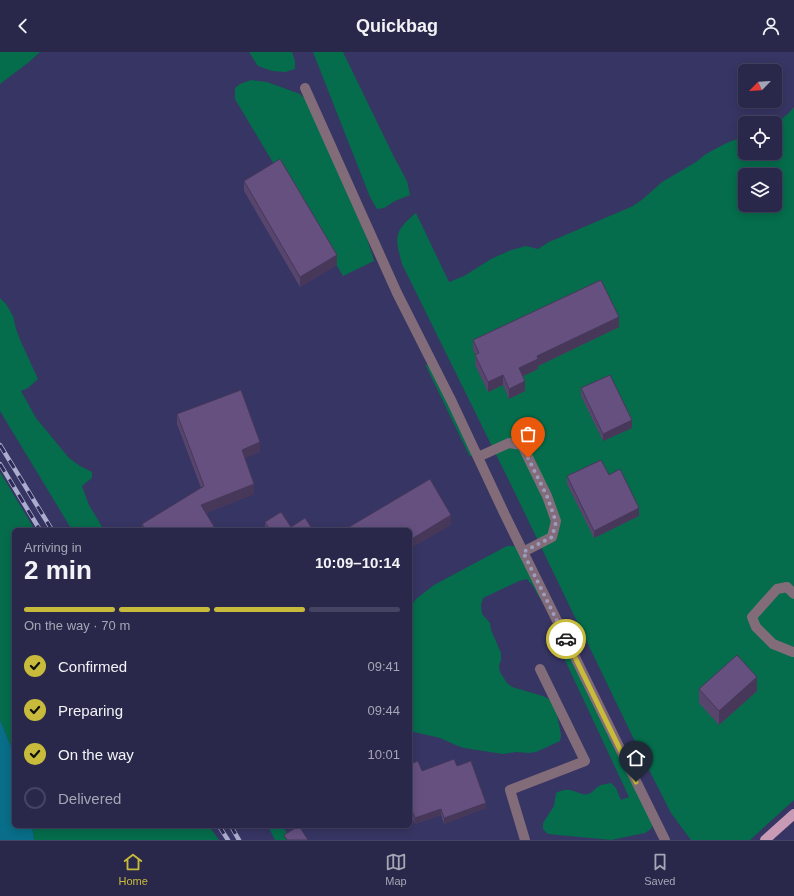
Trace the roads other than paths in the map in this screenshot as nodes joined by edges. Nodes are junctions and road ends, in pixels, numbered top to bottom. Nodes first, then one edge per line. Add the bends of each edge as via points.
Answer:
1 (305, 88) dead end
2 (478, 457) junction
3 (523, 552) junction
4 (794, 594) edge
5 (794, 652) edge
6 (540, 670) dead end
7 (794, 814) edge
8 (525, 840) edge
9 (663, 840) edge
10 (765, 840) edge

1 - 2 lane via 397,293
2 - 3 lane
2 - 3 lane via 509,443 522,445 547,496 556,522 552,537
3 - 9 lane
4 - 5 lane via 786,587 777,589 752,617 756,627 773,644
6 - 8 lane via 584,761 510,790
7 - 10 main road

